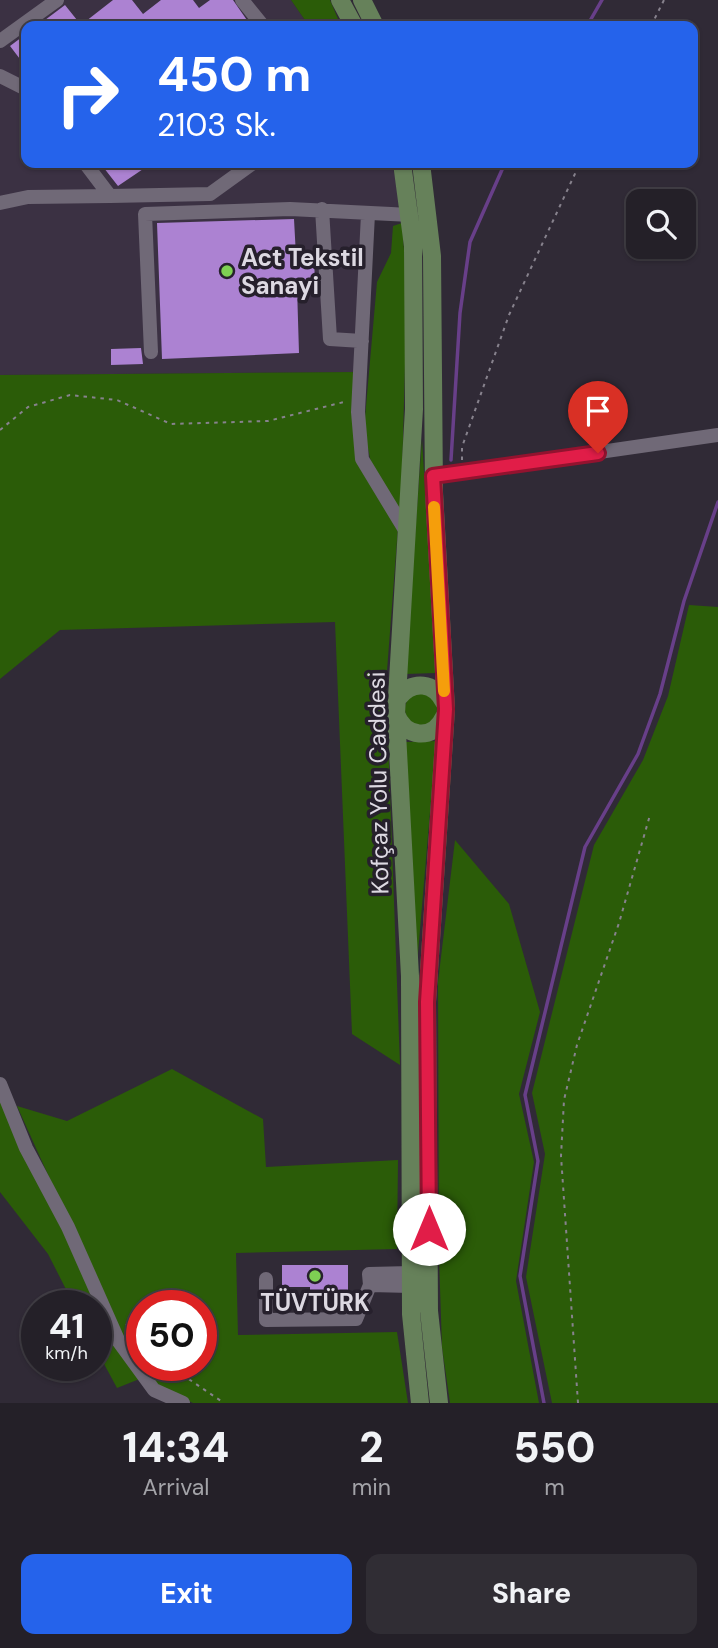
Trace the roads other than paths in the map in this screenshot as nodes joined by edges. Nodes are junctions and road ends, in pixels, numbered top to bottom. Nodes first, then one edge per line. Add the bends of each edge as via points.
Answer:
1 (57, 0) edge
2 (242, 0) edge
3 (340, 0) edge
4 (362, 0) edge
5 (28, 21) edge
6 (259, 21) edge
7 (351, 21) edge
8 (372, 21) edge
9 (21, 26) edge
10 (0, 41) edge
11 (0, 76) edge
12 (21, 86) edge
13 (89, 168) edge
14 (246, 168) edge
15 (403, 168) edge
16 (422, 168) edge
17 (110, 195) junction
18 (0, 203) edge
19 (322, 209) junction
20 (368, 214) junction
21 (411, 215) junction
22 (362, 341) junction
23 (151, 352) dead end
24 (718, 435) edge
25 (433, 476) junction
26 (408, 535) junction
27 (398, 706) junction
28 (444, 709) junction
29 (0, 1084) edge
30 (266, 1279) dead end
31 (411, 1279) junction
32 (183, 1403) edge
33 (420, 1403) edge
34 (439, 1403) edge

1 - 5 street
2 - 6 street
3 - 7 main road
4 - 8 main road
9 - 10 street
11 - 12 street
13 - 17 street
14 - 17 street via 210,194
15 - 21 main road, Kofçaz Yolu Caddesi
16 - 25 main road via 432,256
17 - 18 street via 28,197
19 - 20 street
19 - 22 street via 330,339
19 - 23 street via 145,214
20 - 21 street
20 - 22 street
21 - 26 main road, Kofçaz Yolu Caddesi via 414,409
22 - 26 street via 362,459
24 - 25 street
25 - 28 main road
26 - 27 main road, Kofçaz Yolu Caddesi
27 - 28 main road via 412,686 420,685 435,689
27 - 28 main road via 405,729 421,734 435,730
27 - 31 main road, Kofçaz Yolu Caddesi via 410,976
28 - 34 main road via 427,1002 429,1311
29 - 32 street via 119,1342 154,1390
30 - 31 street via 266,1320 356,1319 370,1286 369,1274
31 - 33 main road, Kofçaz Yolu Caddesi via 412,1346

